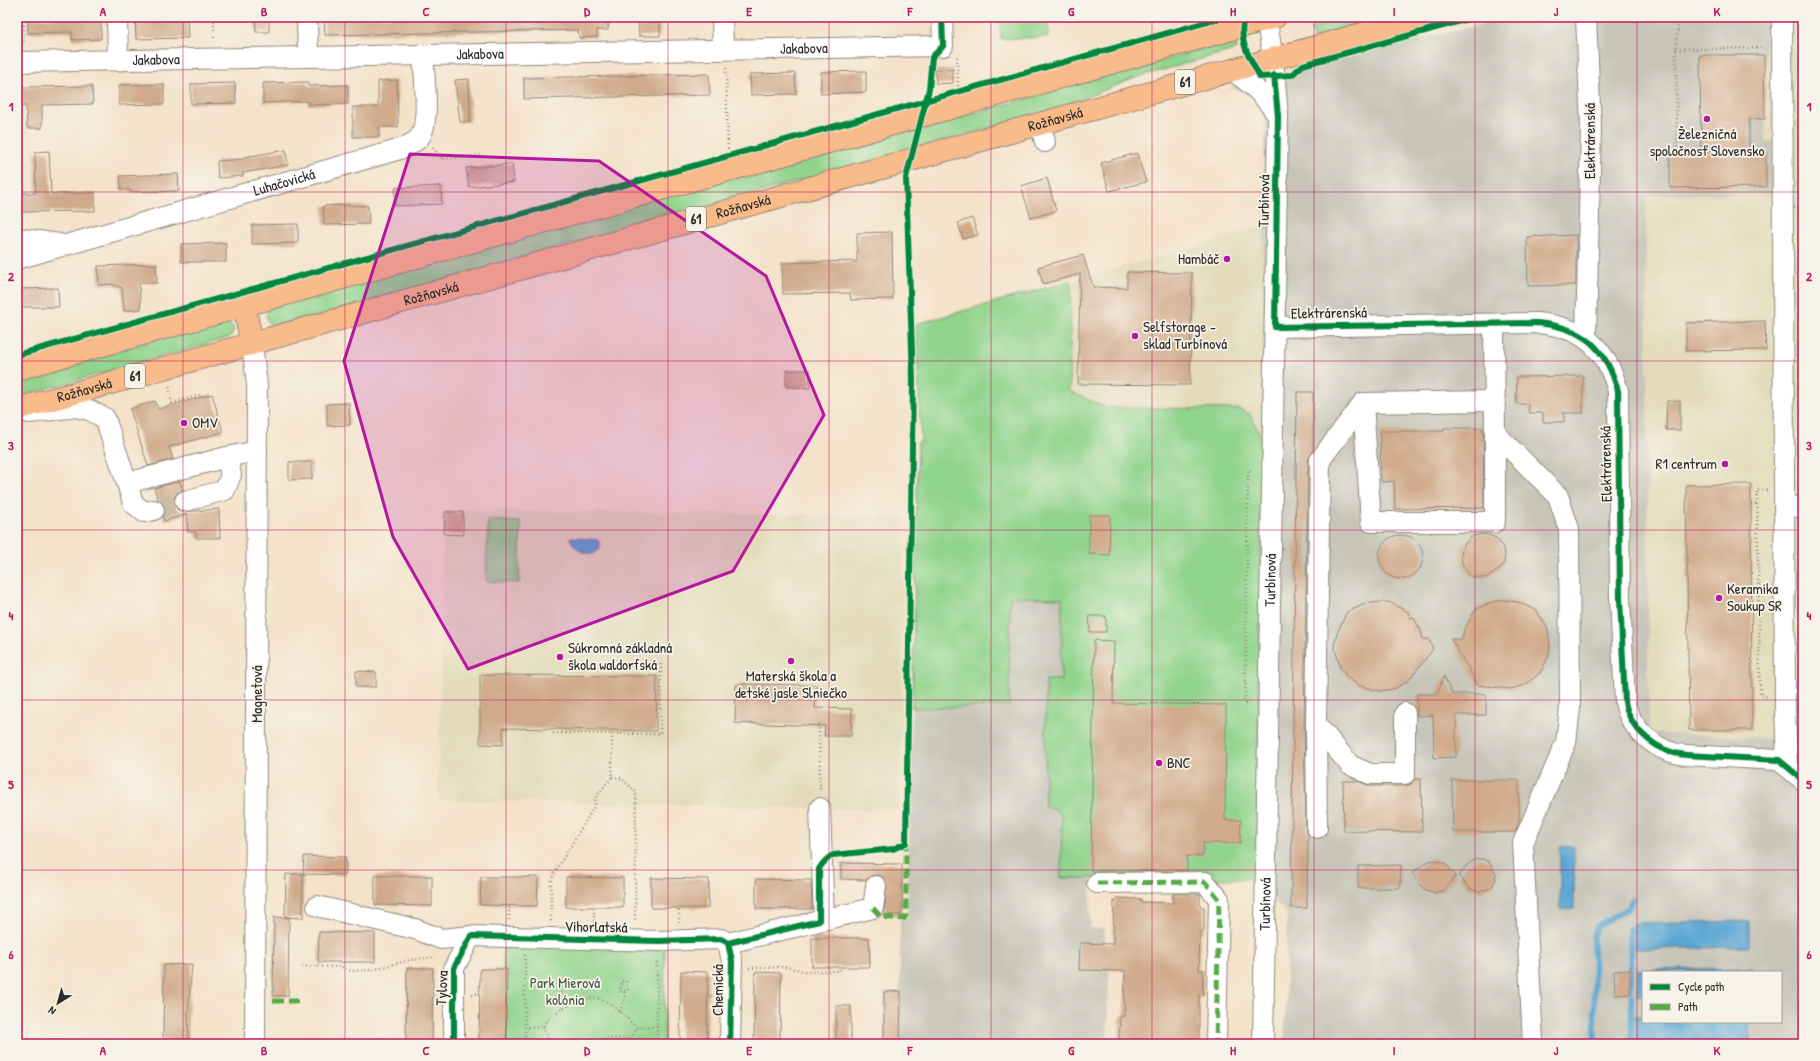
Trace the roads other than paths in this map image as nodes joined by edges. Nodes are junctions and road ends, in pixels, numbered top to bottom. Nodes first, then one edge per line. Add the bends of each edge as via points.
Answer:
1 (117, 17) edge
2 (307, 17) edge
3 (722, 17) edge
4 (942, 17) edge
5 (1423, 17) edge
6 (1586, 17) edge
7 (1782, 17) edge
8 (1269, 18) edge
9 (1228, 24) edge
10 (423, 55) junction
11 (308, 57) junction
12 (724, 58) junction
13 (1273, 58) junction
14 (118, 61) junction
15 (21, 62) edge
16 (1231, 70) junction
17 (1278, 116) junction
18 (17, 238) edge
19 (67, 245) junction
20 (17, 259) edge
21 (244, 304) junction
22 (1494, 324) junction
23 (1275, 327) junction
24 (1586, 337) junction
25 (252, 344) junction
26 (17, 369) edge
27 (1494, 401) junction
28 (1364, 402) junction
29 (17, 409) edge
30 (17, 414) edge
31 (1495, 433) junction
32 (257, 451) junction
33 (228, 457) junction
34 (127, 483) junction
35 (185, 501) tunnel mouth
36 (1793, 507) edge
37 (154, 510) tunnel mouth
38 (1405, 713) dead end
39 (1316, 724) junction
40 (1787, 765) junction
41 (1803, 780) edge
42 (820, 808) road end
43 (1317, 828) dead end
44 (1097, 883) dead end
45 (876, 886) dead end
46 (316, 906) dead end
47 (824, 920) junction
48 (471, 936) junction
49 (724, 941) junction
50 (255, 1044) edge
51 (454, 1044) edge
52 (730, 1044) edge
53 (1216, 1044) edge
54 (1263, 1044) edge
55 (1533, 1044) edge

1 - 14 street
2 - 11 street
3 - 12 street
4 - 12 street, Jakabova via 943,46
5 - 13 main road, Rožňavská / 61
6 - 24 street, Elektrárenská via 1591,127
7 - 36 street
8 - 9 main road
8 - 13 street, Turbínová
9 - 21 main road
10 - 11 street, Jakabova
10 - 12 street, Jakabova
10 - 19 street, Luhačovická via 426,115 424,129 419,138 404,148
11 - 14 street, Jakabova
13 - 16 main road, Rožňavská / 61
13 - 17 street, Turbínová
14 - 15 street, Jakabova
16 - 17 street via 1254,86 1267,99
16 - 25 main road, Rožňavská / 61 via 1042,132
17 - 23 street, Turbínová
18 - 19 street, Luhačovická
19 - 20 street, Luhačovická
21 - 25 main road
21 - 26 main road
22 - 23 street, Elektrárenská
22 - 24 street, Elektrárenská via 1551,324
22 - 27 street
23 - 54 street, Turbínová
24 - 40 street, Elektrárenská via 1599,349 1607,362 1618,391 1620,599 1625,702 1628,714 1653,744 1672,752 1779,760
25 - 29 main road, Rožňavská / 61
25 - 32 street, Magnetová via 257,385
27 - 28 street
27 - 31 street
28 - 31 street via 1371,522 1495,522
28 - 39 street via 1320,460
30 - 34 street via 76,407 105,418
31 - 55 street via 1558,496 1570,529 1570,708 1566,742 1524,843
32 - 33 street
32 - 50 street, Magnetová
33 - 34 street
33 - 35 street via 231,475 225,490
34 - 37 street via 133,503 144,512
36 - 40 street via 1785,707
38 - 39 street via 1405,774 1370,774 1350,765
39 - 43 street
40 - 41 street, Elektrárenská
42 - 47 street
44 - 53 street via 1205,882 1219,899
45 - 47 street, Vihorlatská via 873,908
46 - 48 street, Vihorlatská via 414,929 441,939
47 - 49 street, Vihorlatská
48 - 49 street, Vihorlatská
48 - 51 street, Tylova via 454,968
49 - 52 street, Chemická via 732,961

